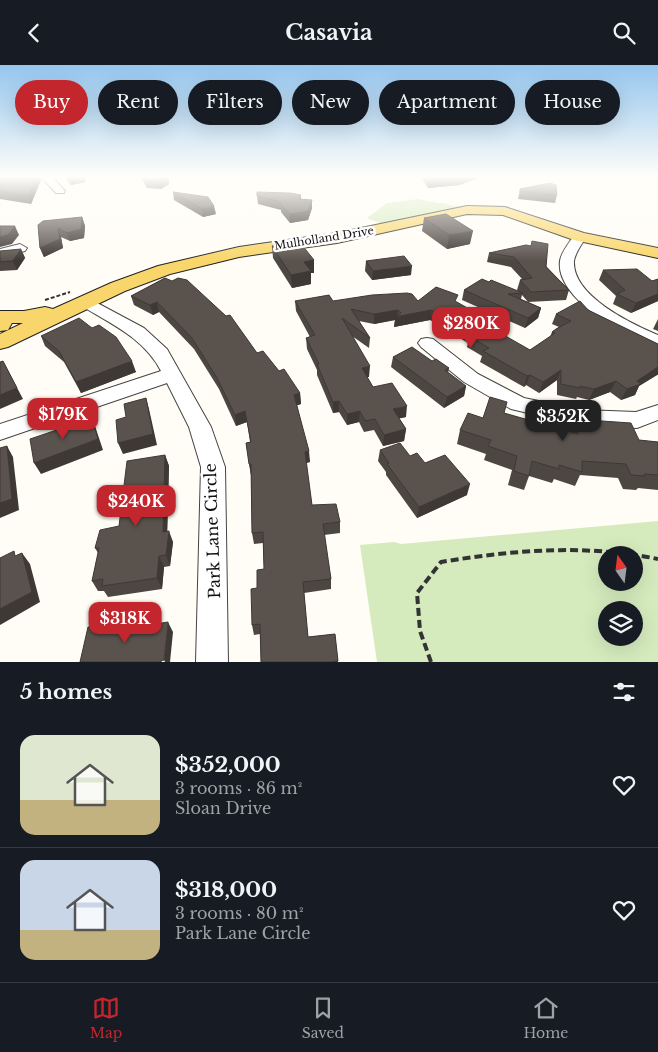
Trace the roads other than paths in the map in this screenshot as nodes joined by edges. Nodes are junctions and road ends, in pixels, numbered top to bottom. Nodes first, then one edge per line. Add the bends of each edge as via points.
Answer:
1 (580, 237) junction
2 (20, 248) edge
3 (0, 253) edge
4 (658, 253) edge
5 (78, 301) junction
6 (2, 319) edge
7 (24, 331) junction
8 (0, 342) edge
9 (658, 342) edge
10 (428, 343) dead end
11 (173, 374) junction
12 (658, 412) edge
13 (0, 432) edge
14 (212, 662) edge

1 - 4 main road, Mulholland Drive
1 - 5 main road, Mulholland Drive via 506,211 467,210 337,237 222,256 164,270
1 - 9 street via 567,260 568,274 578,293 615,321
2 - 3 street
5 - 6 main road via 24,317
5 - 7 main road, Mulholland Drive
5 - 11 street, Park Lane Circle via 138,332 161,353
6 - 7 main road
7 - 8 main road, Mulholland Drive
10 - 12 street via 471,378 518,404 583,418 637,420
11 - 13 street
11 - 14 street, Park Lane Circle via 200,427 213,467

